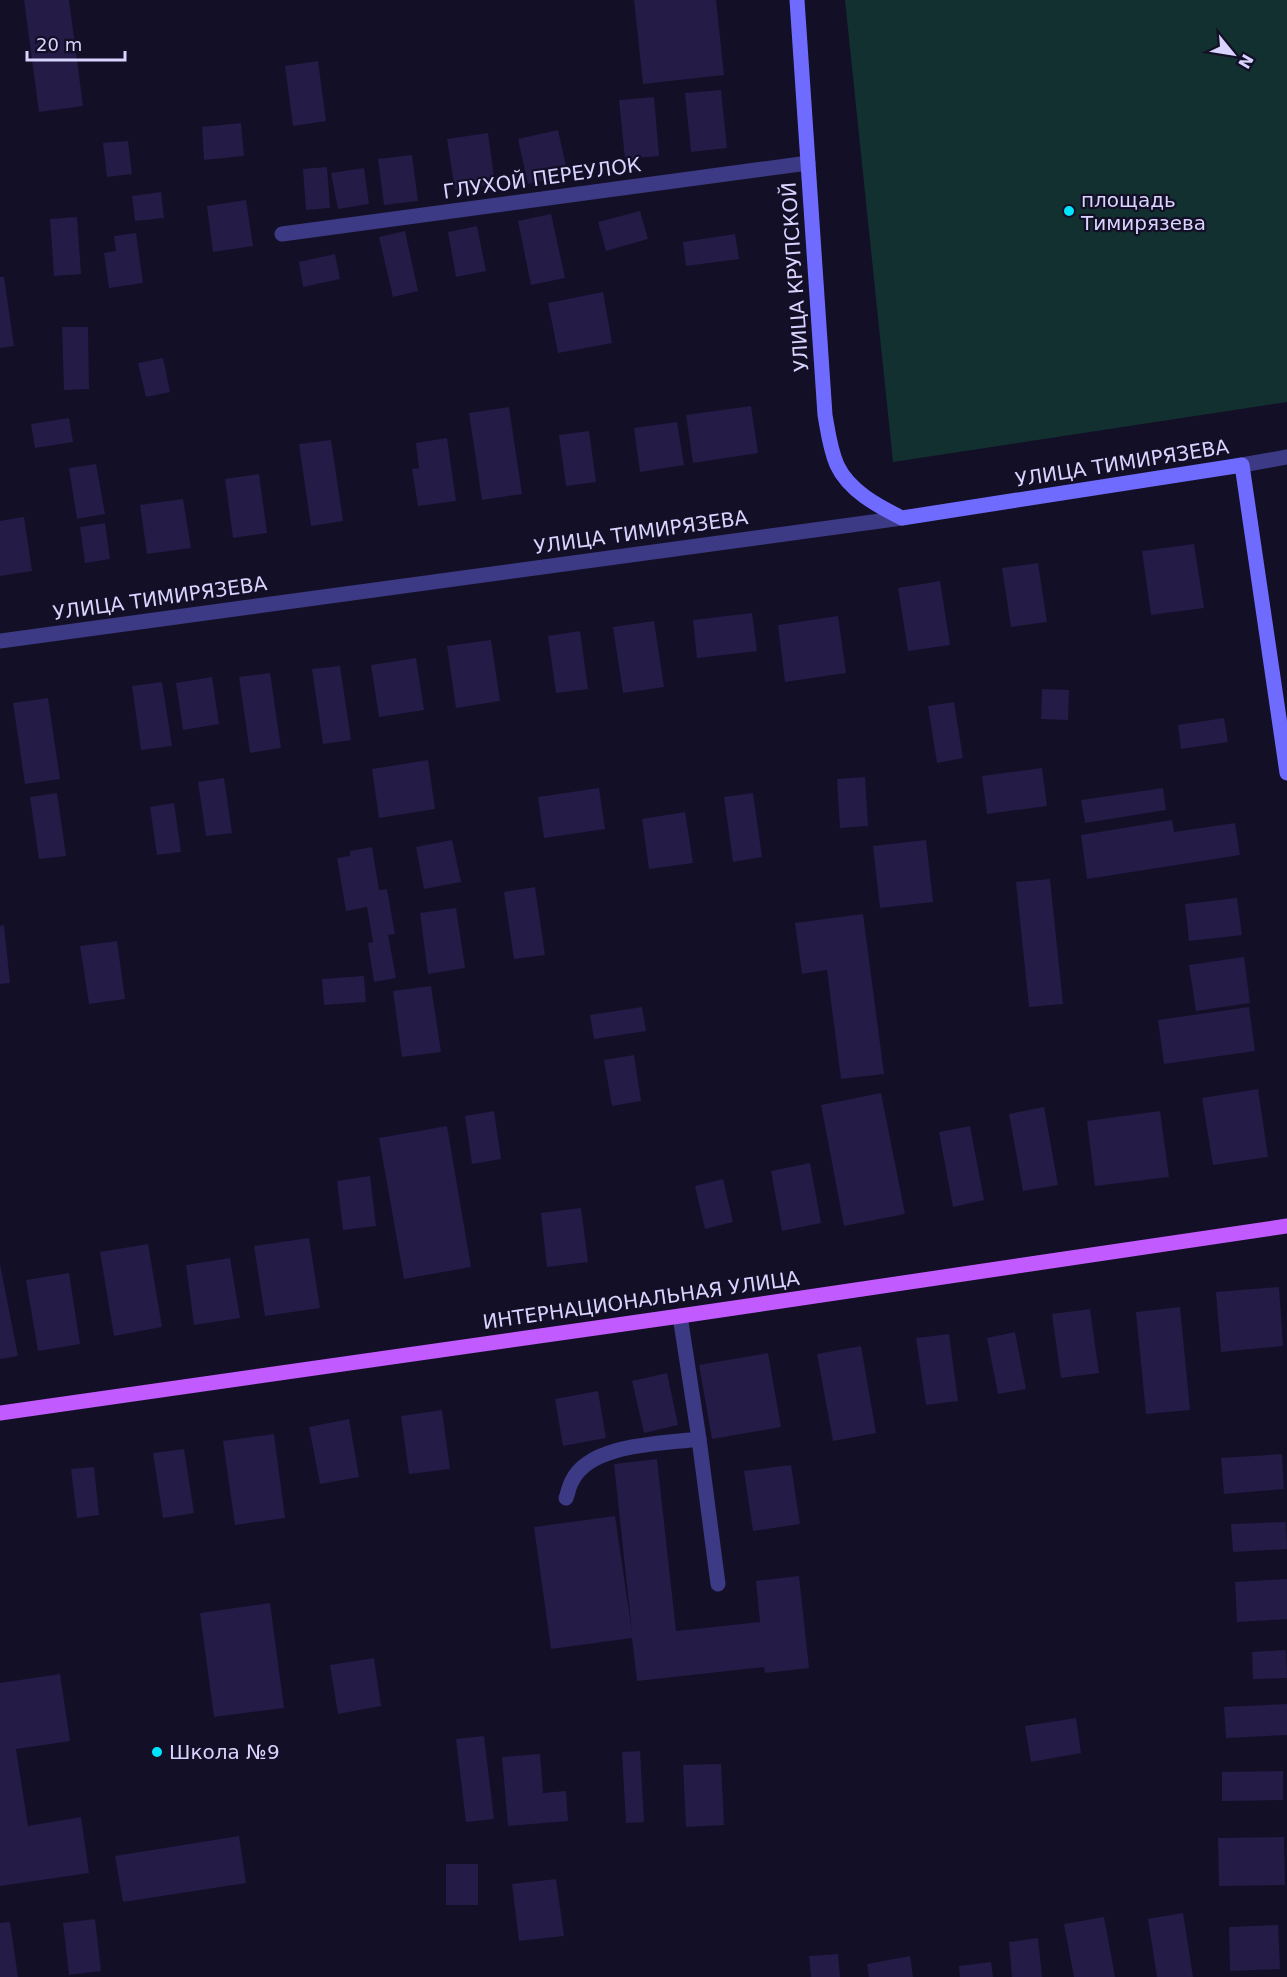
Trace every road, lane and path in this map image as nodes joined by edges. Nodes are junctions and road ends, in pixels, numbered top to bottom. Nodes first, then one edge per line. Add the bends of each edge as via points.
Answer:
1 (797, 0) edge
2 (808, 163) junction
3 (282, 234) dead end
4 (1287, 457) edge
5 (1242, 465) junction
6 (902, 518) junction
7 (0, 641) edge
8 (1287, 773) edge
9 (1287, 1226) edge
10 (680, 1316) junction
11 (0, 1413) edge
12 (699, 1439) junction
13 (566, 1498) dead end
14 (718, 1584) dead end

1 - 2 street, УЛИЦА КРУПСКОЙ
2 - 3 street, ГЛУХОЙ ПЕРЕУЛОК
2 - 6 street, УЛИЦА КРУПСКОЙ via 830,442 838,467 853,485 880,507
4 - 5 street, УЛИЦА ТИМИРЯЗЕВА
5 - 6 street, УЛИЦА ТИМИРЯЗЕВА
5 - 8 street
6 - 7 street, УЛИЦА ТИМИРЯЗЕВА
9 - 10 main road, ИНТЕРНАЦИОНАЛЬНАЯ УЛИЦА
10 - 11 main road, ИНТЕРНАЦИОНАЛЬНАЯ УЛИЦА
10 - 12 street
12 - 13 street via 614,1450 590,1461 572,1479
12 - 14 street

